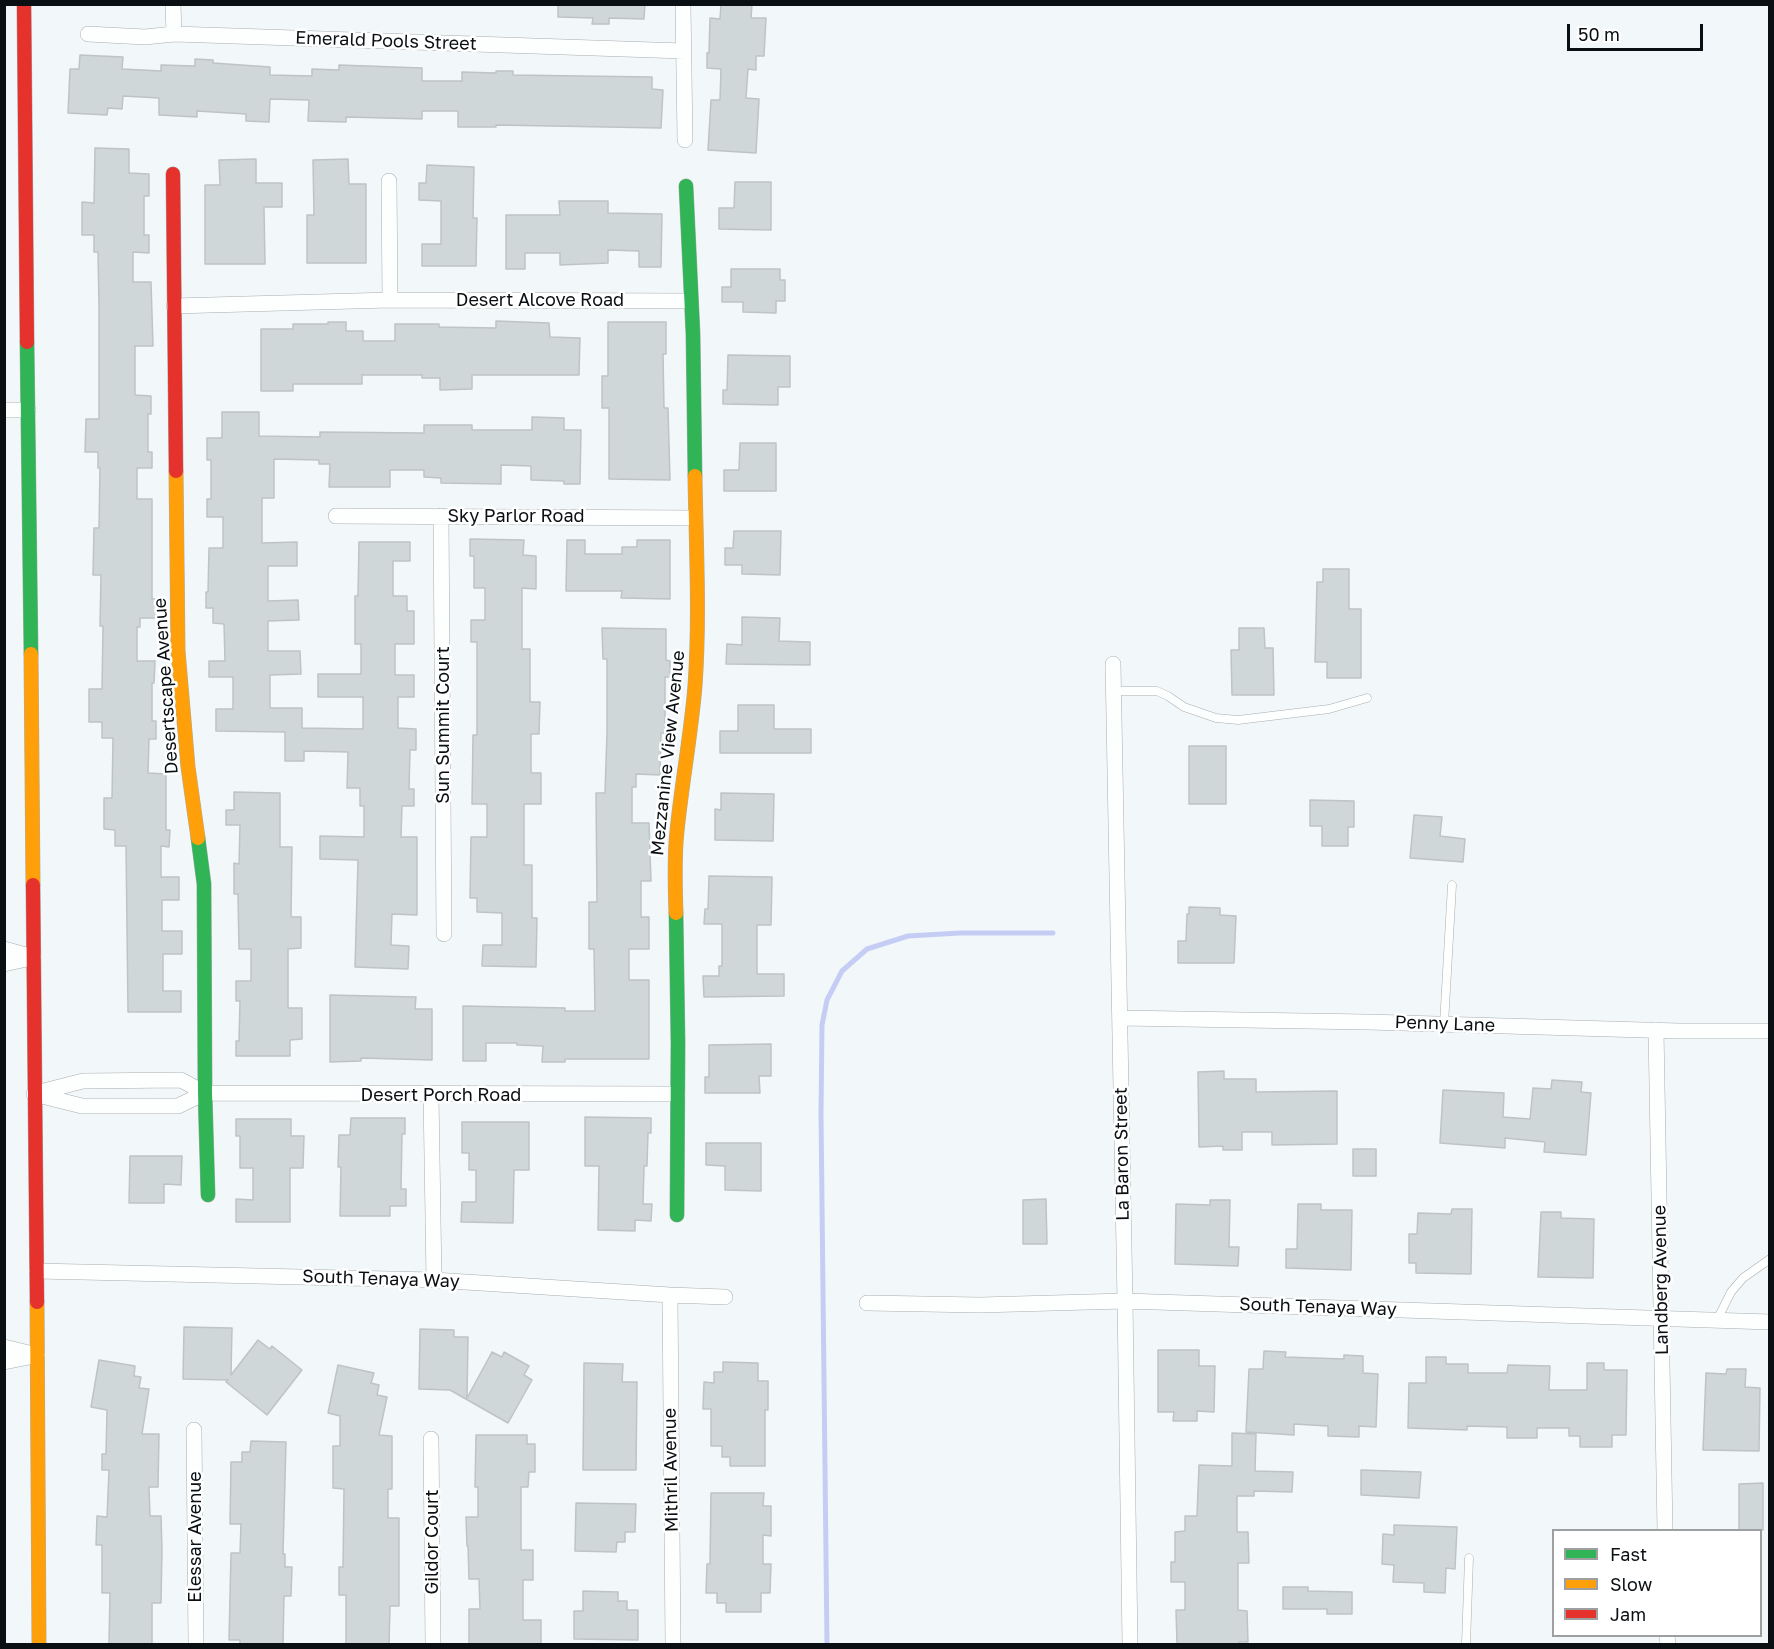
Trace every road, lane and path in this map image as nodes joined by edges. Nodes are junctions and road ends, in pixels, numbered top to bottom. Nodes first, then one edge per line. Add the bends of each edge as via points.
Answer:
1 (24, 4) edge
2 (173, 4) edge
3 (683, 4) edge
4 (88, 34) dead end
5 (174, 34) junction
6 (684, 51) junction
7 (685, 140) dead end
8 (172, 174) dead end
9 (389, 181) dead end
10 (686, 186) dead end
11 (390, 300) junction
12 (690, 300) junction
13 (174, 306) junction
14 (4, 410) edge
15 (28, 410) junction
16 (336, 516) dead end
17 (441, 516) junction
18 (695, 518) junction
19 (1113, 664) dead end
20 (1113, 691) junction
21 (1367, 698) dead end
22 (1452, 885) dead end
23 (444, 934) dead end
24 (4, 949) edge
25 (33, 957) junction
26 (4, 964) edge
27 (1120, 1018) junction
28 (1444, 1024) junction
29 (1656, 1030) junction
30 (1770, 1031) edge
31 (205, 1093) junction
32 (34, 1094) junction
33 (677, 1094) junction
34 (431, 1095) junction
35 (208, 1195) dead end
36 (677, 1215) dead end
37 (1770, 1259) edge
38 (37, 1271) junction
39 (434, 1280) junction
40 (670, 1295) junction
41 (725, 1297) dead end
42 (1125, 1301) junction
43 (867, 1303) dead end
44 (1661, 1318) junction
45 (1716, 1320) junction
46 (1770, 1323) edge
47 (4, 1347) edge
48 (37, 1355) junction
49 (4, 1362) edge
50 (195, 1430) dead end
51 (431, 1439) dead end
52 (1665, 1529) edge
53 (1469, 1558) dead end
54 (39, 1644) edge
55 (196, 1644) edge
56 (433, 1644) edge
57 (673, 1644) edge
58 (1130, 1644) edge
59 (1466, 1644) edge

1 - 15 street
2 - 5 street
3 - 6 street
4 - 5 street, Emerald Pools Street
5 - 6 street, Emerald Pools Street
6 - 7 street
8 - 13 street, Desertscape Avenue
9 - 11 street
10 - 12 street, Mezzanine View Avenue
11 - 12 street, Desert Alcove Road
11 - 13 street, Desert Alcove Road
12 - 18 street, Mezzanine View Avenue
13 - 31 street, Desertscape Avenue via 178,651 204,884
14 - 15 street
15 - 25 street
16 - 17 street, Sky Parlor Road
17 - 18 street, Sky Parlor Road
17 - 23 street, Sun Summit Court
18 - 33 street, Mezzanine View Avenue via 696,683 675,861
19 - 20 street, La Baron Street
20 - 21 lane via 1157,691 1192,710 1238,720 1329,709
20 - 27 street, La Baron Street
22 - 28 lane
24 - 25 street
25 - 26 street
25 - 32 street
27 - 28 street, Penny Lane
27 - 42 street, La Baron Street
28 - 29 street, Penny Lane
29 - 30 street, Penny Lane
29 - 44 street, Landberg Avenue
31 - 32 street, Desert Porch Road via 178,1106 82,1106
31 - 32 street, Desert Porch Road via 181,1080 83,1081
31 - 34 street, Desert Porch Road
31 - 35 street, Desertscape Avenue
32 - 38 street
33 - 34 street, Desert Porch Road
33 - 36 street, Mezzanine View Avenue
34 - 39 street
37 - 45 lane via 1743,1278
38 - 39 street, South Tenaya Way
38 - 48 street
39 - 40 street, South Tenaya Way
40 - 41 street, South Tenaya Way
40 - 57 street, Mithril Avenue
42 - 43 street, South Tenaya Way
42 - 44 street, South Tenaya Way
42 - 58 street, La Baron Street
44 - 45 street, South Tenaya Way
44 - 52 street, Landberg Avenue
45 - 46 street, South Tenaya Way
47 - 48 street
48 - 49 street
48 - 54 street
50 - 55 street, Elessar Avenue
51 - 56 street, Gildor Court
53 - 59 lane

